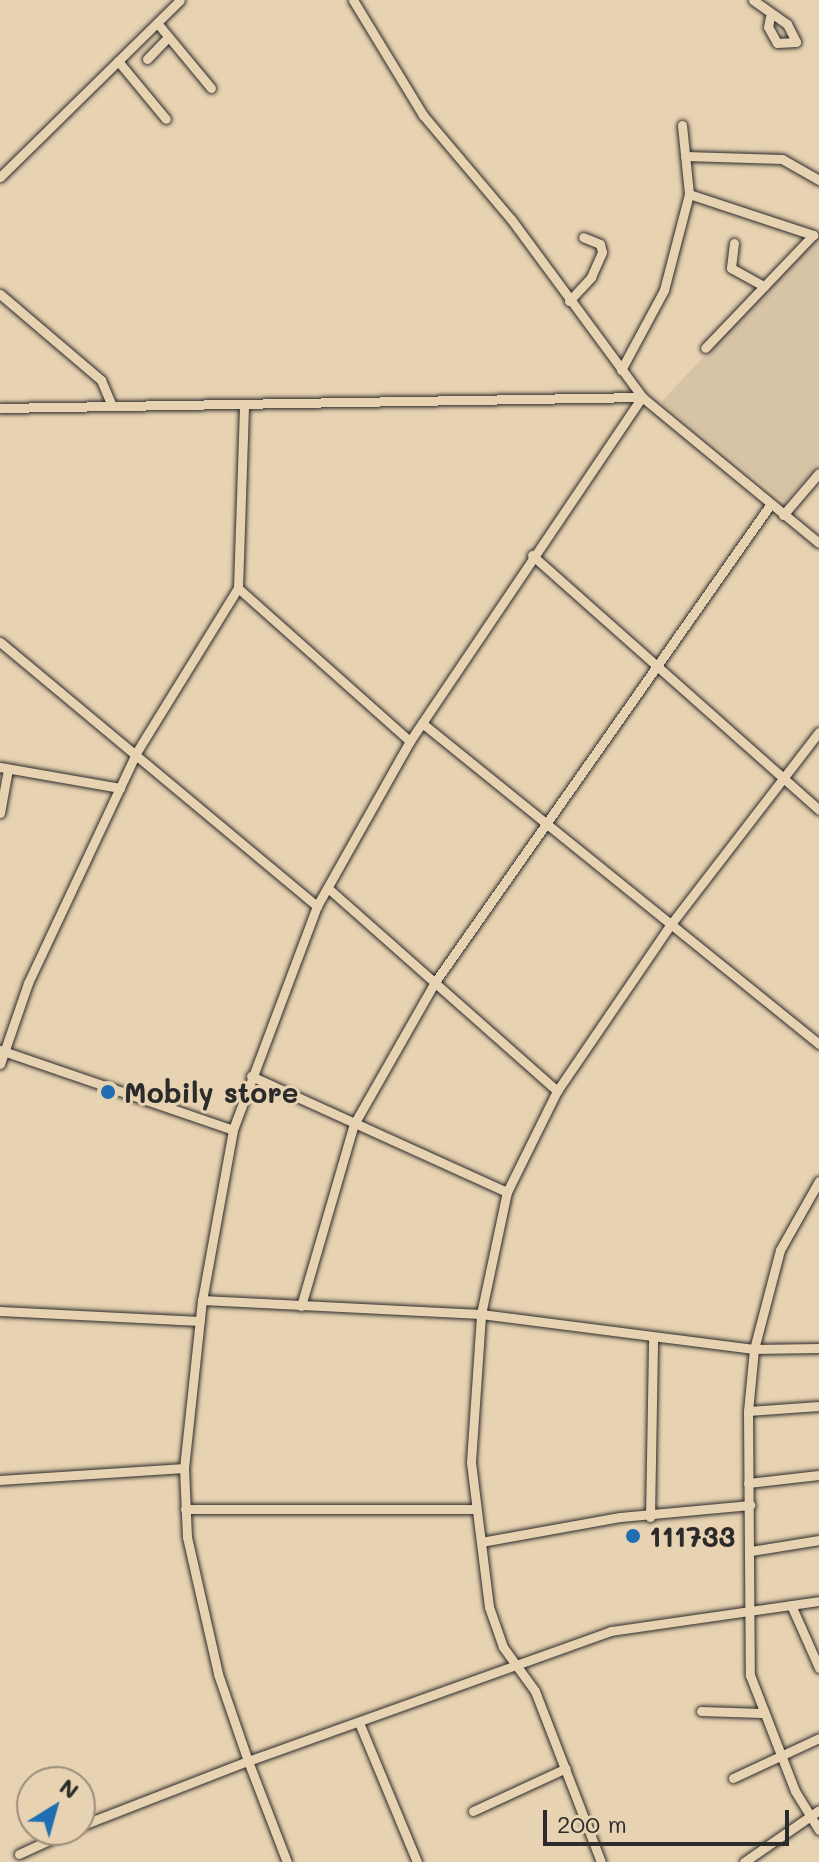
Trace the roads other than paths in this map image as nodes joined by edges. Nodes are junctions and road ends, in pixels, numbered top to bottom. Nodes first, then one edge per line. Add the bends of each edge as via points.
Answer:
1 (180, 0) edge
2 (353, 0) edge
3 (753, 0) edge
4 (770, 17) dead end
5 (158, 24) junction
6 (168, 37) junction
7 (147, 59) dead end
8 (118, 61) junction
9 (211, 88) dead end
10 (166, 119) dead end
11 (682, 125) dead end
12 (685, 156) junction
13 (0, 177) edge
14 (819, 180) edge
15 (689, 194) junction
16 (816, 231) edge
17 (583, 237) dead end
18 (734, 243) dead end
19 (764, 286) junction
20 (0, 294) edge
21 (569, 301) junction
22 (705, 348) dead end
23 (621, 370) junction
24 (642, 397) junction
25 (244, 404) junction
26 (112, 406) junction
27 (0, 408) edge
28 (819, 473) edge
29 (770, 505) junction
30 (783, 515) junction
31 (819, 543) edge
32 (532, 555) junction
33 (238, 588) junction
34 (0, 642) edge
35 (658, 663) junction
36 (422, 723) junction
37 (819, 732) edge
38 (410, 741) junction
39 (136, 753) junction
40 (4, 768) edge
41 (782, 777) junction
42 (120, 788) junction
43 (819, 810) edge
44 (0, 813) edge
45 (545, 822) junction
46 (329, 889) junction
47 (317, 906) junction
48 (671, 924) junction
49 (435, 982) junction
50 (819, 1044) edge
51 (2, 1051) edge
52 (0, 1064) edge
53 (251, 1076) junction
54 (557, 1091) junction
55 (354, 1124) junction
56 (233, 1130) junction
57 (819, 1181) edge
58 (507, 1192) junction
59 (202, 1300) junction
60 (301, 1306) junction
61 (0, 1311) edge
62 (481, 1314) junction
63 (200, 1321) junction
64 (653, 1338) junction
65 (819, 1348) edge
66 (754, 1349) junction
67 (819, 1406) edge
68 (748, 1411) junction
69 (184, 1468) junction
70 (819, 1475) edge
71 (0, 1480) edge
72 (748, 1483) junction
73 (750, 1505) junction
74 (185, 1509) junction
75 (474, 1509) junction
76 (650, 1517) junction
77 (819, 1540) edge
78 (481, 1542) junction
79 (751, 1551) junction
80 (819, 1601) edge
81 (791, 1605) junction
82 (752, 1609) junction
83 (518, 1667) junction
84 (819, 1668) edge
85 (701, 1711) dead end
86 (761, 1713) junction
87 (360, 1725) junction
88 (819, 1738) edge
89 (780, 1757) junction
90 (248, 1761) junction
91 (566, 1768) junction
92 (733, 1778) dead end
93 (473, 1811) dead end
94 (814, 1813) edge
95 (96, 1820) edge
96 (819, 1830) edge
97 (36, 1846) edge
98 (19, 1854) dead end
99 (755, 1858) edge
100 (287, 1862) edge
101 (417, 1862) edge
102 (601, 1862) edge
103 (744, 1862) edge

1 - 5 street
2 - 21 street via 423,115 511,219
3 - 4 street
5 - 6 street
5 - 8 street
6 - 7 street
6 - 9 street
8 - 10 street
8 - 13 street
11 - 12 street
12 - 14 street via 782,159
12 - 15 street
15 - 16 street
15 - 23 street via 664,290
16 - 19 street
17 - 21 street via 600,244 602,252 591,277
18 - 19 street via 731,268
19 - 22 street
20 - 26 street via 101,380
21 - 23 street
23 - 24 street
24 - 25 street
24 - 29 street
24 - 32 street
25 - 26 street
25 - 33 street
26 - 27 street
28 - 30 street
29 - 30 street
29 - 35 street
30 - 31 street
32 - 35 street
32 - 36 street
33 - 38 street
33 - 39 street
34 - 39 street
35 - 41 street
35 - 45 street
36 - 38 street
36 - 45 street
37 - 41 street
38 - 46 street
39 - 42 street
39 - 47 street
40 - 42 street
40 - 44 street
41 - 43 street
41 - 48 street
42 - 51 street via 28,983
45 - 48 street
45 - 49 street
46 - 47 street
46 - 49 street
47 - 53 street
48 - 50 street
48 - 54 street
49 - 54 street
49 - 55 street
51 - 52 street
51 - 56 street
53 - 55 street
53 - 56 street
54 - 58 street
55 - 58 street
55 - 60 street
56 - 59 street
57 - 66 street via 780,1250
58 - 62 street
59 - 60 street
59 - 63 street
60 - 62 street
61 - 63 street
62 - 64 street
62 - 75 street via 472,1427
63 - 69 street
64 - 66 street
64 - 76 street
65 - 66 street
66 - 68 street
67 - 68 street
68 - 72 street
69 - 71 street
69 - 74 street
70 - 72 street
72 - 73 street
73 - 76 street
73 - 79 street
74 - 75 street
74 - 90 street via 218,1674
75 - 78 street
76 - 78 street
77 - 79 street
78 - 83 street via 489,1607
79 - 82 street
80 - 81 street
81 - 82 street
81 - 84 street
82 - 83 street via 611,1631
82 - 86 street via 750,1675
83 - 87 street
83 - 91 street
85 - 86 street
86 - 89 street
87 - 90 street
87 - 101 street
88 - 89 street
89 - 92 street
89 - 94 street
90 - 95 street
90 - 100 street
91 - 93 street
91 - 102 street
94 - 96 street
94 - 99 street
97 - 98 street
99 - 103 street

